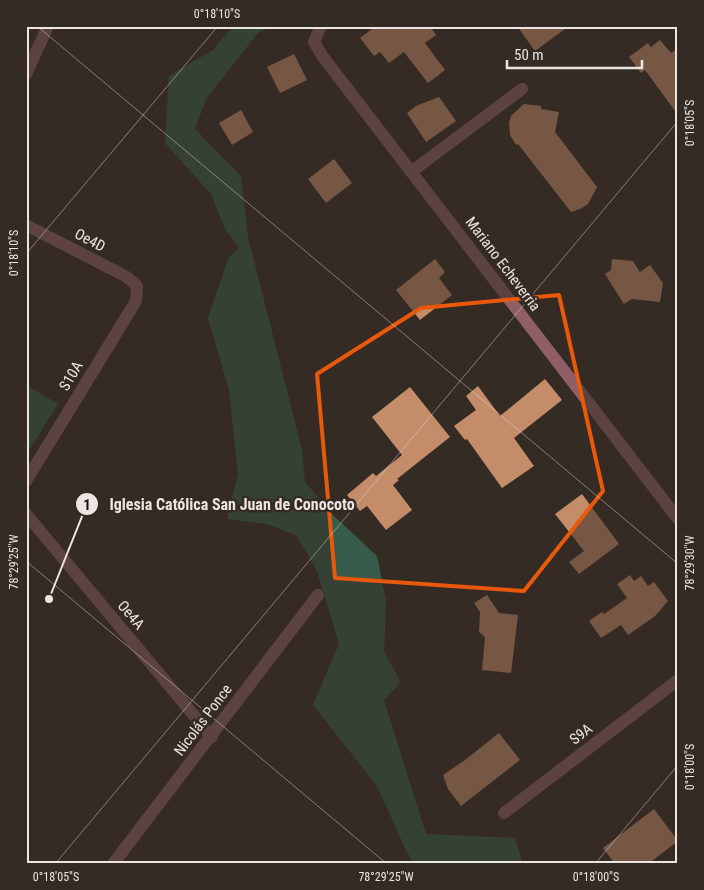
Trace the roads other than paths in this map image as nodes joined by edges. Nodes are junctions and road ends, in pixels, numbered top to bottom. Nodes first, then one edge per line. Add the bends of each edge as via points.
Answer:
1 (48, 26) edge
2 (321, 26) edge
3 (26, 74) edge
4 (522, 88) dead end
5 (411, 172) junction
6 (26, 225) edge
7 (137, 286) joint
8 (26, 481) edge
9 (26, 514) edge
10 (678, 519) edge
11 (318, 595) dead end
12 (678, 680) edge
13 (212, 736) junction
14 (504, 813) dead end
15 (113, 864) edge

1 - 3 street
2 - 5 street, Mariano Echeverria via 314,42 323,57
4 - 5 street
5 - 10 street, Mariano Echeverria
6 - 7 street, Oe4D via 127,277
7 - 8 street, S10A via 136,301
9 - 13 street, Oe4A
11 - 13 street, Nicolás Ponce
12 - 14 street, S9A
13 - 15 street, Nicolás Ponce

